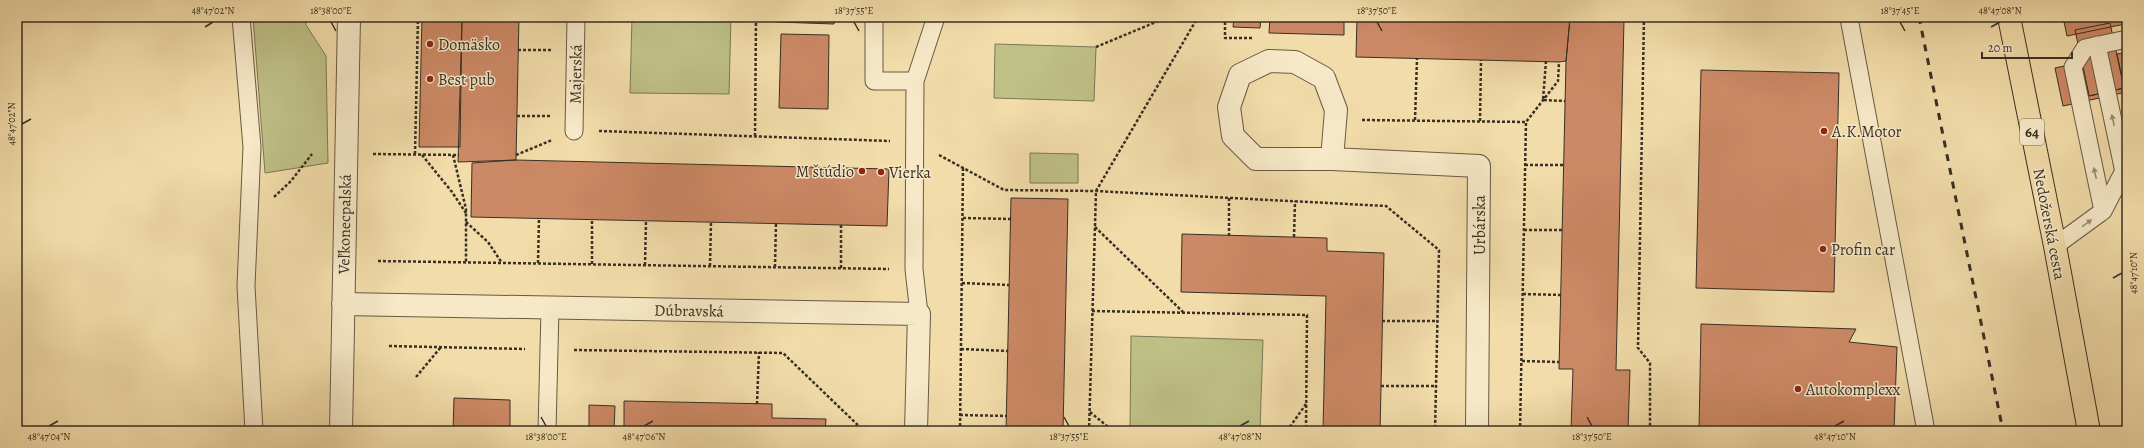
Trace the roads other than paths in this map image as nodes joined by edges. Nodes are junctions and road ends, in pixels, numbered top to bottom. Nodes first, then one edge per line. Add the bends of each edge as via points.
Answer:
1 (241, 17) edge
2 (349, 17) edge
3 (576, 17) edge
4 (874, 17) edge
5 (936, 17) edge
6 (2009, 17) edge
7 (1849, 18) dead end
8 (2126, 42) edge
9 (2098, 45) junction
10 (915, 82) junction
11 (574, 131) road end
12 (1332, 159) junction
13 (2125, 168) edge
14 (2102, 211) junction
15 (2055, 246) junction
16 (343, 304) junction
17 (550, 308) junction
18 (919, 314) junction
19 (254, 431) edge
20 (341, 431) edge
21 (546, 431) edge
22 (916, 431) edge
23 (1477, 431) edge
24 (1926, 431) edge
25 (2089, 431) edge

1 - 19 lane via 252,147 246,286
2 - 16 street, Veľkonecpalská
3 - 11 lane, Majerská
4 - 10 lane via 874,81
5 - 10 lane
6 - 15 main road, Nedožerská cesta / 64
7 - 24 lane
8 - 9 lane
13 -> 9 lane
14 -> 9 lane via 2073,67 2085,48
10 - 18 lane via 914,269
12 - 12 street, Urbárska via 1256,159 1233,136 1229,107 1240,75 1269,61 1295,62 1324,78 1336,110
12 - 23 street, Urbárska via 1479,166
13 - 14 lane
15 -> 14 lane
15 - 25 main road, Nedožerská cesta / 64
16 - 17 street, Dúbravská
16 - 20 street, Veľkonecpalská
17 - 18 street, Dúbravská
17 - 21 lane
18 - 22 street

